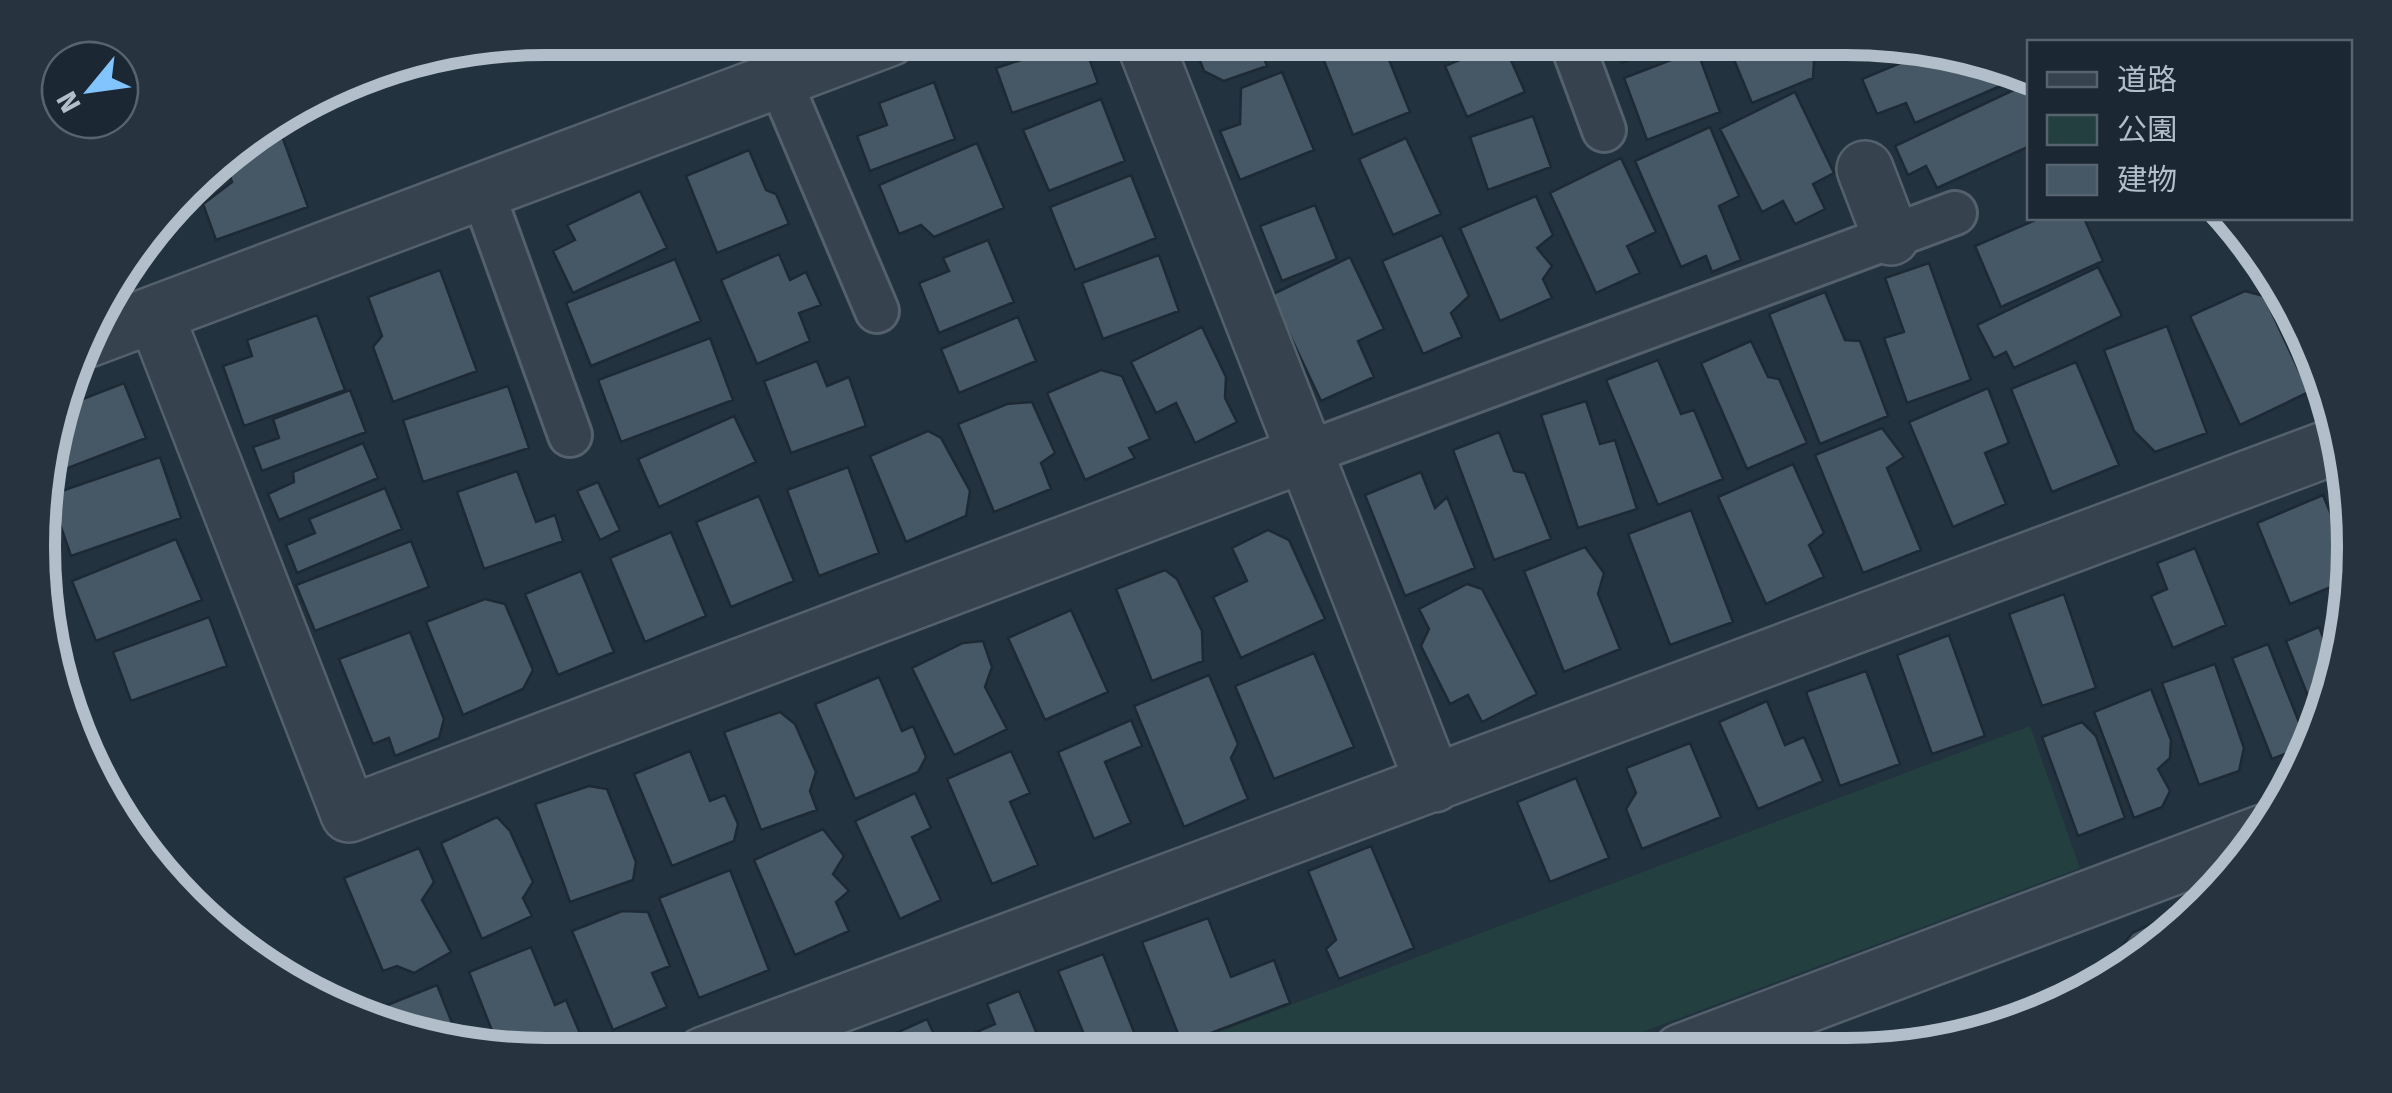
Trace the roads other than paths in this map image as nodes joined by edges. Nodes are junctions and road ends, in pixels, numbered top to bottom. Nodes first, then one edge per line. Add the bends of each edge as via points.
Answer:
1 (843, 55) edge
2 (1150, 55) edge
3 (1576, 55) edge
4 (778, 79) junction
5 (1604, 130) dead end
6 (1864, 169) dead end
7 (482, 191) junction
8 (1955, 214) dead end
9 (1891, 237) junction
10 (877, 311) dead end
11 (155, 314) junction
12 (104, 333) edge
13 (570, 435) dead end
14 (2327, 448) edge
15 (1307, 454) junction
16 (1434, 784) junction
17 (2228, 854) edge
18 (750, 1038) edge
19 (1721, 1038) edge

1 - 4 street
2 - 15 street
3 - 5 lane
4 - 7 street
4 - 10 lane
6 - 9 street
7 - 11 street
7 - 13 lane
8 - 9 lane
9 - 15 lane
11 - 12 street
11 - 15 street via 349,814
14 - 16 street
15 - 16 street
16 - 18 street
17 - 19 street

